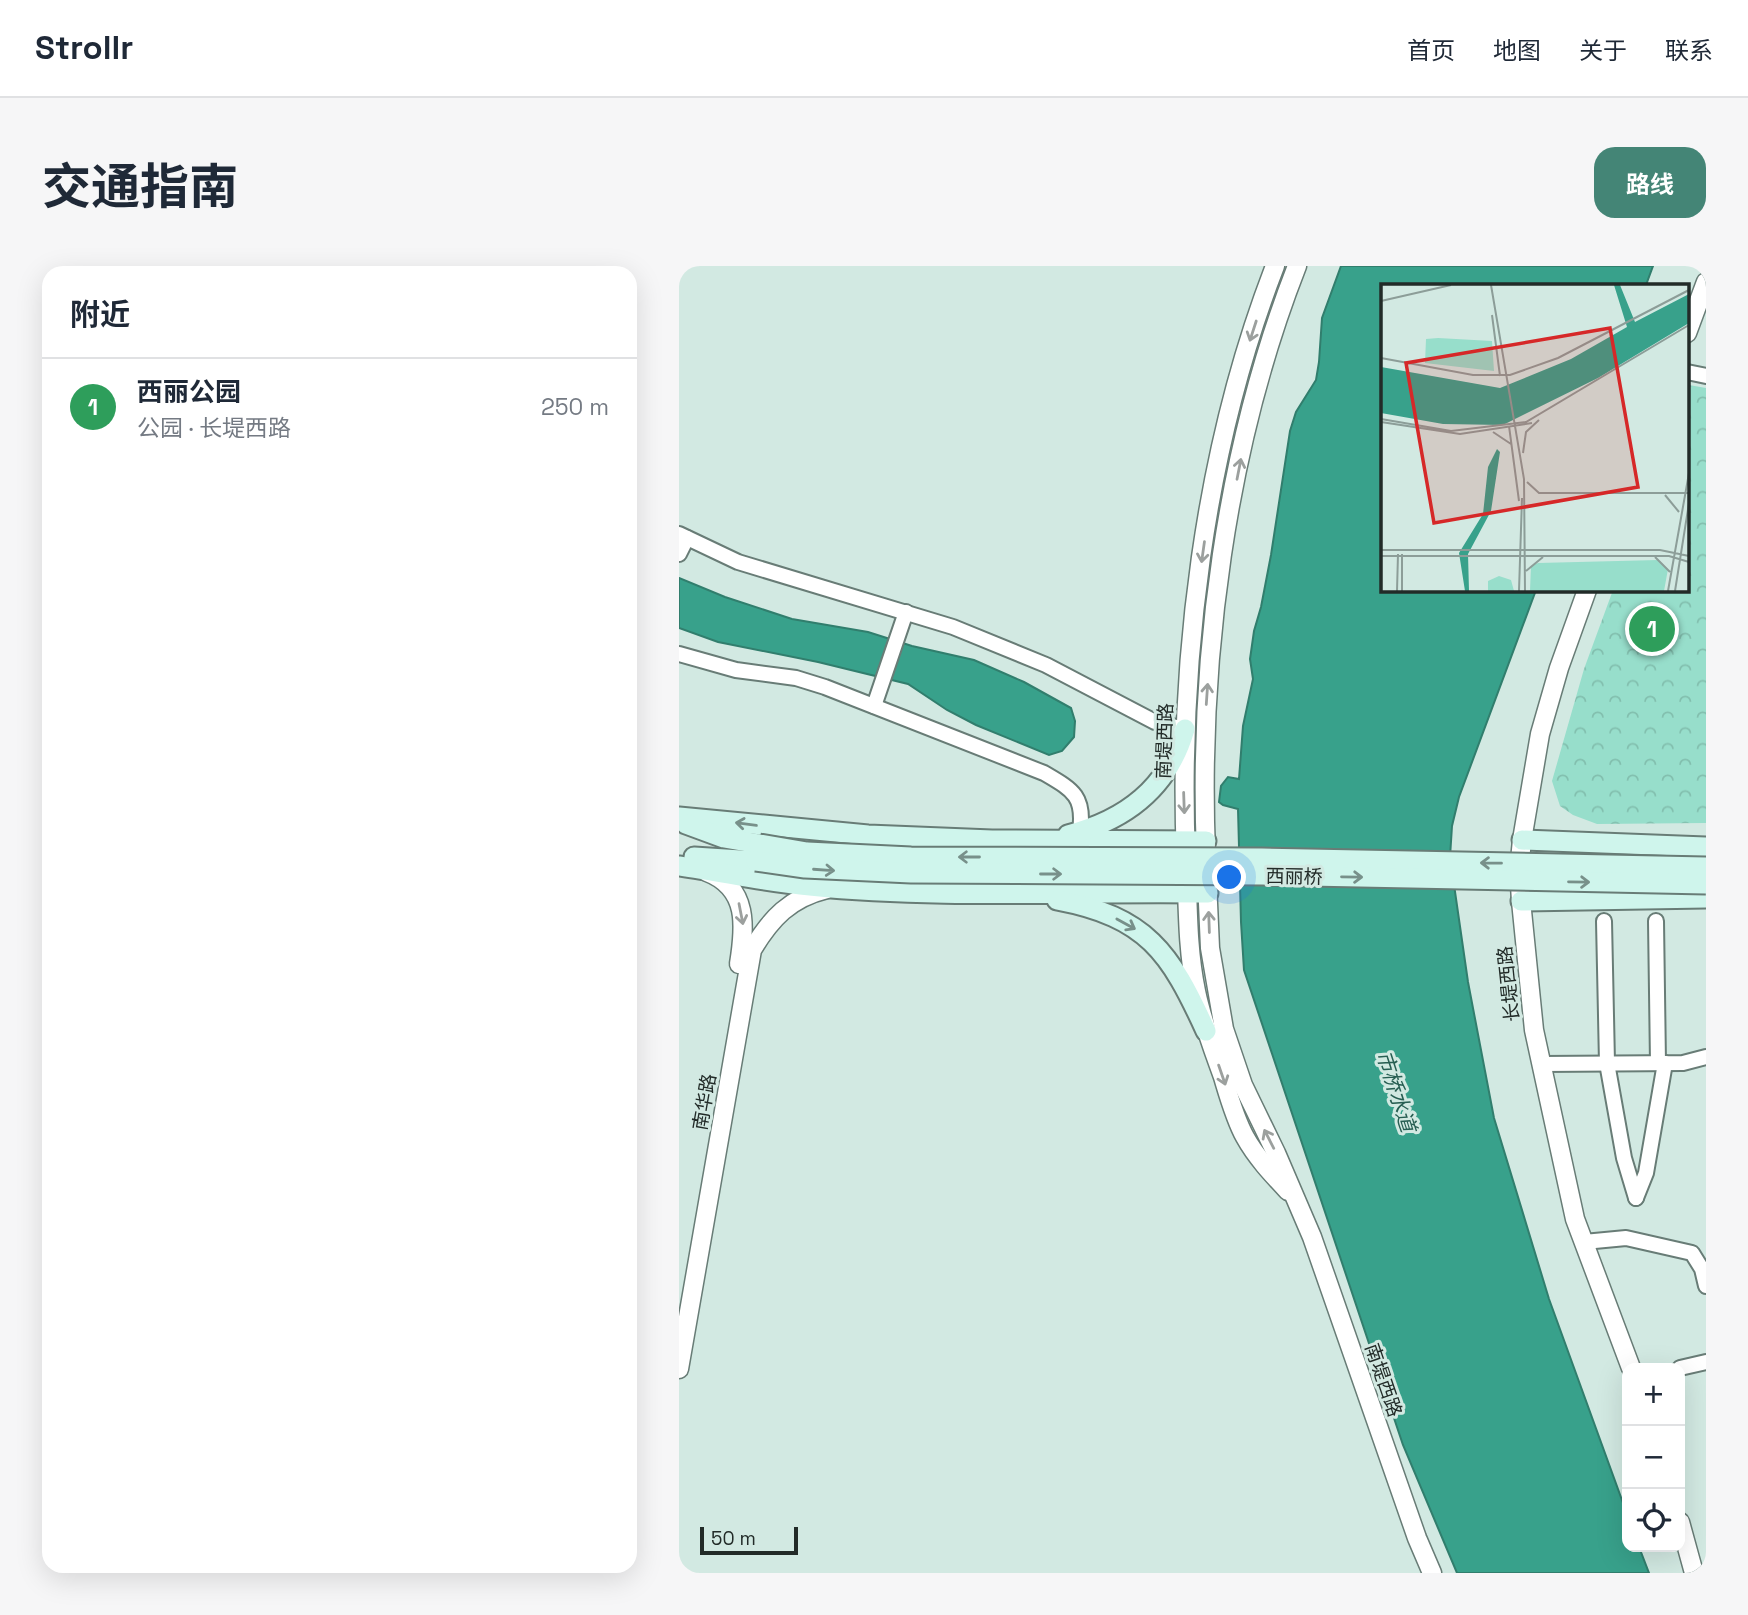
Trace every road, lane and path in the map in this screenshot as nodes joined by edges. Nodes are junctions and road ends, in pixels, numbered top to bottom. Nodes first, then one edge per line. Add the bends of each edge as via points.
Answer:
1 (1275, 266) edge
2 (1297, 266) edge
3 (1706, 282) edge
4 (1689, 328) edge
5 (683, 536) edge
6 (679, 554) edge
7 (1586, 592) edge
8 (906, 612) junction
9 (679, 654) edge
10 (874, 706) junction
11 (1185, 729) junction
12 (1529, 805) junction
13 (679, 819) edge
14 (1080, 832) junction
15 (1522, 839) junction
16 (1043, 840) junction
17 (1206, 841) junction
18 (1552, 841) junction
19 (1185, 842) junction
20 (1706, 847) edge
21 (757, 852) junction
22 (679, 856) edge
23 (688, 867) edge
24 (1706, 867) edge
25 (1706, 884) edge
26 (836, 888) junction
27 (1014, 893) junction
28 (1187, 893) junction
29 (1208, 893) junction
30 (1706, 898) edge
31 (1521, 901) junction
32 (1604, 921) dead end
33 (1656, 921) dead end
34 (1206, 1031) junction
35 (1706, 1057) edge
36 (1607, 1063) junction
37 (1662, 1063) junction
38 (1542, 1064) junction
39 (1297, 1201) junction
40 (1584, 1242) junction
41 (1702, 1263) edge
42 (1706, 1286) edge
43 (679, 1306) edge
44 (1629, 1363) edge
45 (1706, 1364) edge
46 (1685, 1367) edge
47 (679, 1368) edge
48 (1685, 1538) edge
49 (1694, 1568) edge
50 (1432, 1573) edge

1 -> 11 street, 南堤西路 via 1241,367 1217,470 1196,607
17 -> 2 street, 南堤西路 via 1205,725 1228,524 1258,385
3 - 4 street
5 - 6 street
5 - 8 street via 738,562
7 - 12 street, 长堤西路 via 1540,734
8 - 10 street
8 - 11 street via 1046,665 1155,722
9 - 10 street via 736,670 796,678
10 - 14 street via 1063,784 1080,802
11 - 14 main road via 1169,765 1142,800
11 -> 19 street, 南堤西路
12 - 15 street, 长堤西路
12 - 18 street
16 -> 13 main road via 868,835
13 - 21 main road
14 - 16 main road
15 - 18 main road
15 - 31 street, 长堤西路
16 - 19 main road
17 - 19 main road
17 - 29 street, 南堤西路
18 - 20 main road
19 - 28 street, 南堤西路
21 - 22 main road
24 -> 21 main road, 西丽桥, bridge
21 -> 25 main road, 西丽桥, bridge via 805,868 911,873
23 - 26 main road
23 -> 43 street, 南华路 via 727,882 734,891 744,932
26 - 27 main road
26 - 47 street, 南华路 via 785,907 752,950
27 - 28 main road
27 -> 34 main road via 1071,903 1130,925 1168,957
28 - 29 main road
28 - 34 street, 南堤西路 via 1190,950
39 -> 29 street, 南堤西路 via 1243,1085 1224,1029 1210,948
30 - 31 main road
31 - 38 street, 长堤西路 via 1534,1030
32 - 36 street
33 - 37 street
34 -> 39 street, 南堤西路 via 1244,1135
35 - 37 street
36 - 37 street
36 - 37 street via 1636,1198 1646,1173
36 - 38 street
38 - 40 street, 长堤西路
39 - 50 street, 南堤西路
40 - 41 street via 1626,1238 1692,1253
40 - 44 street, 长堤西路
41 - 42 street
45 - 46 street
48 - 49 street

